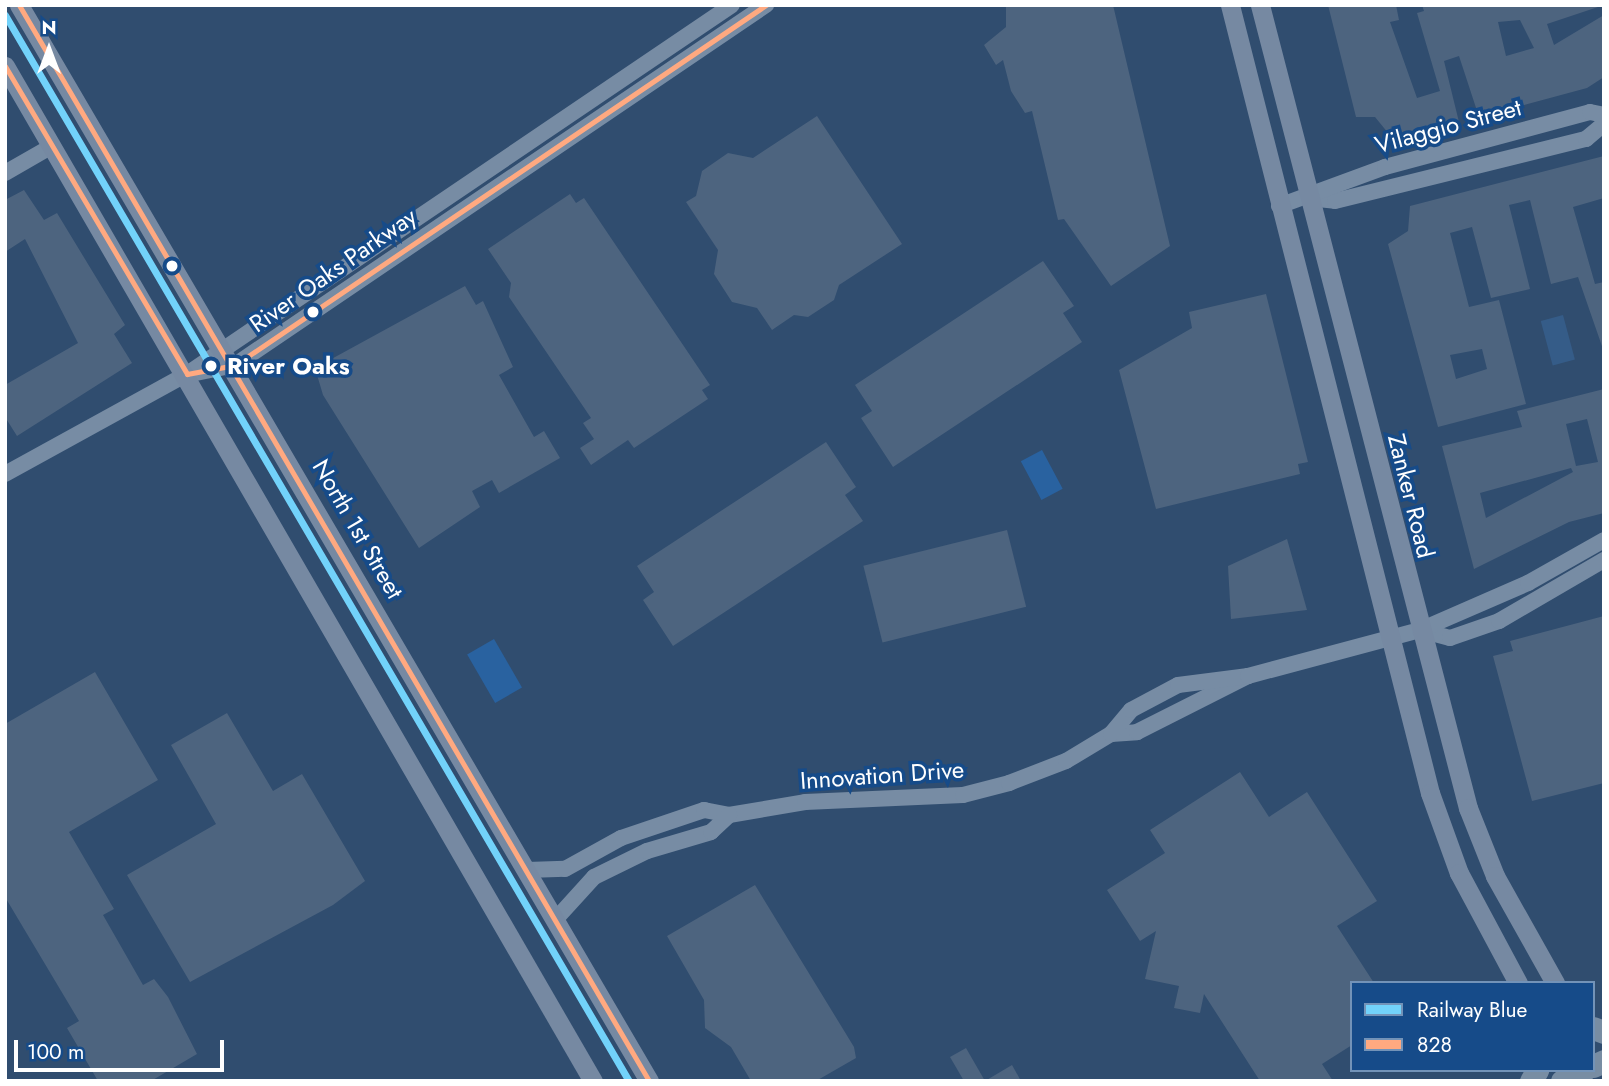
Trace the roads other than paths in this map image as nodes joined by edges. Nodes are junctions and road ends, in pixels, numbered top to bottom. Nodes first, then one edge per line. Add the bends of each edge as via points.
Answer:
1 (19, 5) edge
2 (732, 5) edge
3 (766, 5) edge
4 (1230, 5) edge
5 (1261, 5) edge
6 (5, 66) edge
7 (1604, 115) edge
8 (1604, 124) edge
9 (52, 146) junction
10 (5, 173) edge
11 (1308, 198) junction
12 (1279, 206) junction
13 (222, 345) junction
14 (234, 365) junction
15 (187, 374) junction
16 (5, 474) edge
17 (1604, 540) edge
18 (1604, 560) edge
19 (1420, 630) junction
20 (1387, 639) junction
21 (1248, 676) junction
22 (1111, 734) junction
23 (729, 815) junction
24 (527, 870) junction
25 (555, 919) junction
26 (1517, 981) edge
27 (1554, 981) edge
28 (593, 1081) edge
29 (649, 1081) edge

1 - 13 main road, North 1st Street
2 - 13 street, River Oaks Parkway
3 - 14 street, River Oaks Parkway
4 - 12 main road
5 - 11 main road, Zanker Road
6 - 9 main road
7 - 11 street, Vilaggio Street via 1578,115 1372,170 1330,183
8 - 11 street, Vilaggio Street via 1586,139 1335,201
9 - 10 street
9 - 15 main road
11 - 12 street, Vilaggio Street
11 - 19 main road, Zanker Road
12 - 20 main road
13 - 14 main road, North 1st Street
13 - 15 street, River Oaks Parkway
14 - 15 street, River Oaks Parkway
14 - 24 main road, North 1st Street
15 - 16 street
15 - 28 main road
17 - 19 street, Innovation Drive via 1528,583
18 - 19 street, Innovation Drive via 1499,621 1450,638
19 - 20 street, Innovation Drive
19 - 27 main road, Zanker Road via 1468,808 1495,876
20 - 21 street, Innovation Drive
20 - 26 main road via 1442,832
21 - 22 street, Innovation Drive via 1137,732
21 - 22 street, Innovation Drive via 1207,676 1157,694 1131,710
22 - 23 street, Innovation Drive via 1035,774 962,795 805,802
23 - 24 street, Innovation Drive via 704,810 666,819 565,869
23 - 25 street, Innovation Drive via 711,832 647,851 594,877
24 - 25 main road, North 1st Street
25 - 29 main road, North 1st Street

